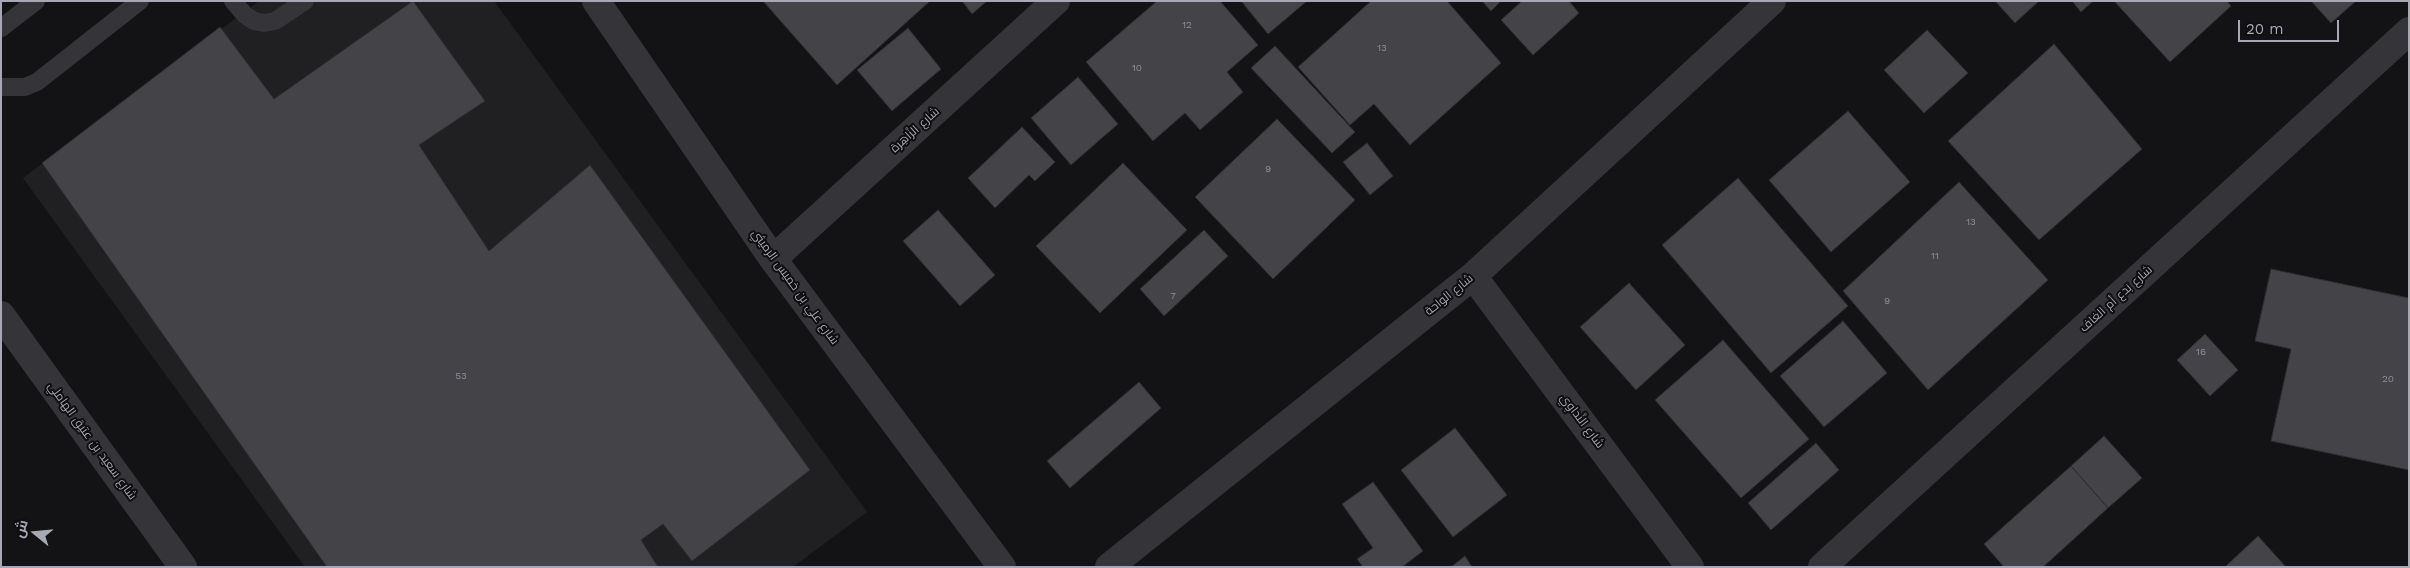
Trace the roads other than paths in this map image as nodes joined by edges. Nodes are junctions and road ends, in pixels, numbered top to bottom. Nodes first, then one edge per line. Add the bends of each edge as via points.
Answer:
1 (36, 1) edge
2 (140, 1) edge
3 (232, 1) edge
4 (305, 1) edge
5 (1056, 1) edge
6 (1772, 1) edge
7 (599, 2) edge
8 (1, 28) edge
9 (2409, 31) edge
10 (1, 87) edge
11 (773, 259) junction
12 (1473, 276) junction
13 (1, 315) edge
14 (183, 567) edge
15 (1002, 567) edge
16 (1109, 567) edge
17 (1690, 567) edge
18 (1822, 567) edge

1 - 8 lane
2 - 10 lane via 37,82 25,87
3 - 4 lane via 245,15 264,23 275,21
5 - 11 street, شارع الزَّاهِرة
6 - 12 street, شارع الواحة
7 - 11 street, شارع علي بن خميس الرميثي
9 - 18 street, شارع بَدع أم الغاف
11 - 15 street, شارع علي بن خميس الرميثي
12 - 16 street, شارع الواحة
12 - 17 street, شارع النَّداوِي
13 - 14 street, شارع سعيد بن عتيق الهاملي

